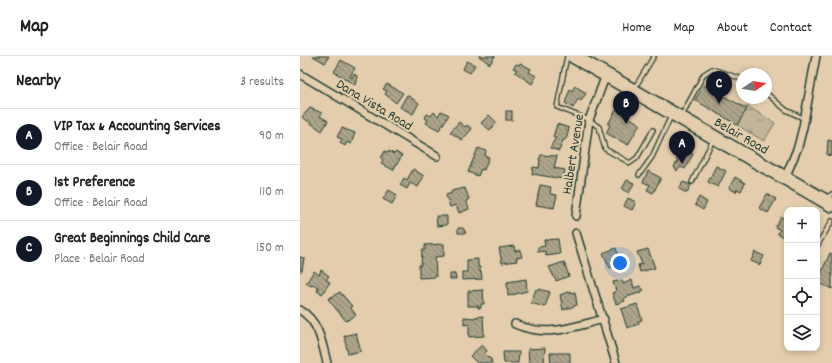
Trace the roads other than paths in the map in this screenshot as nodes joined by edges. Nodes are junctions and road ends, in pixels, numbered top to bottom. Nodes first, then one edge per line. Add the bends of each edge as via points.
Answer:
1 (567, 56) edge
2 (573, 56) edge
3 (654, 56) edge
4 (816, 56) edge
5 (300, 74) edge
6 (606, 75) junction
7 (736, 77) edge
8 (634, 91) junction
9 (772, 98) edge
10 (676, 116) junction
11 (805, 119) junction
12 (589, 120) junction
13 (653, 130) dead end
14 (714, 138) junction
15 (437, 156) dead end
16 (639, 176) dead end
17 (785, 178) junction
18 (692, 182) dead end
19 (829, 200) edge
20 (576, 216) dead end
21 (832, 221) edge
22 (576, 233) dead end
23 (819, 243) edge
24 (300, 310) edge
25 (604, 319) junction
26 (515, 324) dead end
27 (327, 363) edge
28 (616, 363) edge

1 - 12 lane via 557,107
2 - 6 highway, Belair Road
3 - 8 lane
4 - 11 street
5 - 15 street, Dana Vista Road
6 - 8 highway, Belair Road
6 - 12 street, Halbert Avenue
7 - 10 lane via 712,69 704,74
8 - 10 highway, Belair Road
9 - 11 lane via 786,110
10 - 14 highway, Belair Road
10 - 16 lane
11 - 17 street via 798,147
12 - 13 lane via 599,128 605,149 630,163 637,158
12 - 20 street, Halbert Avenue
14 - 17 highway, Belair Road
14 - 18 lane
17 - 19 highway, Belair Road
21 - 23 lane
22 - 25 street
24 - 27 street via 313,321 319,332
25 - 26 street via 560,330 533,331
25 - 28 street

